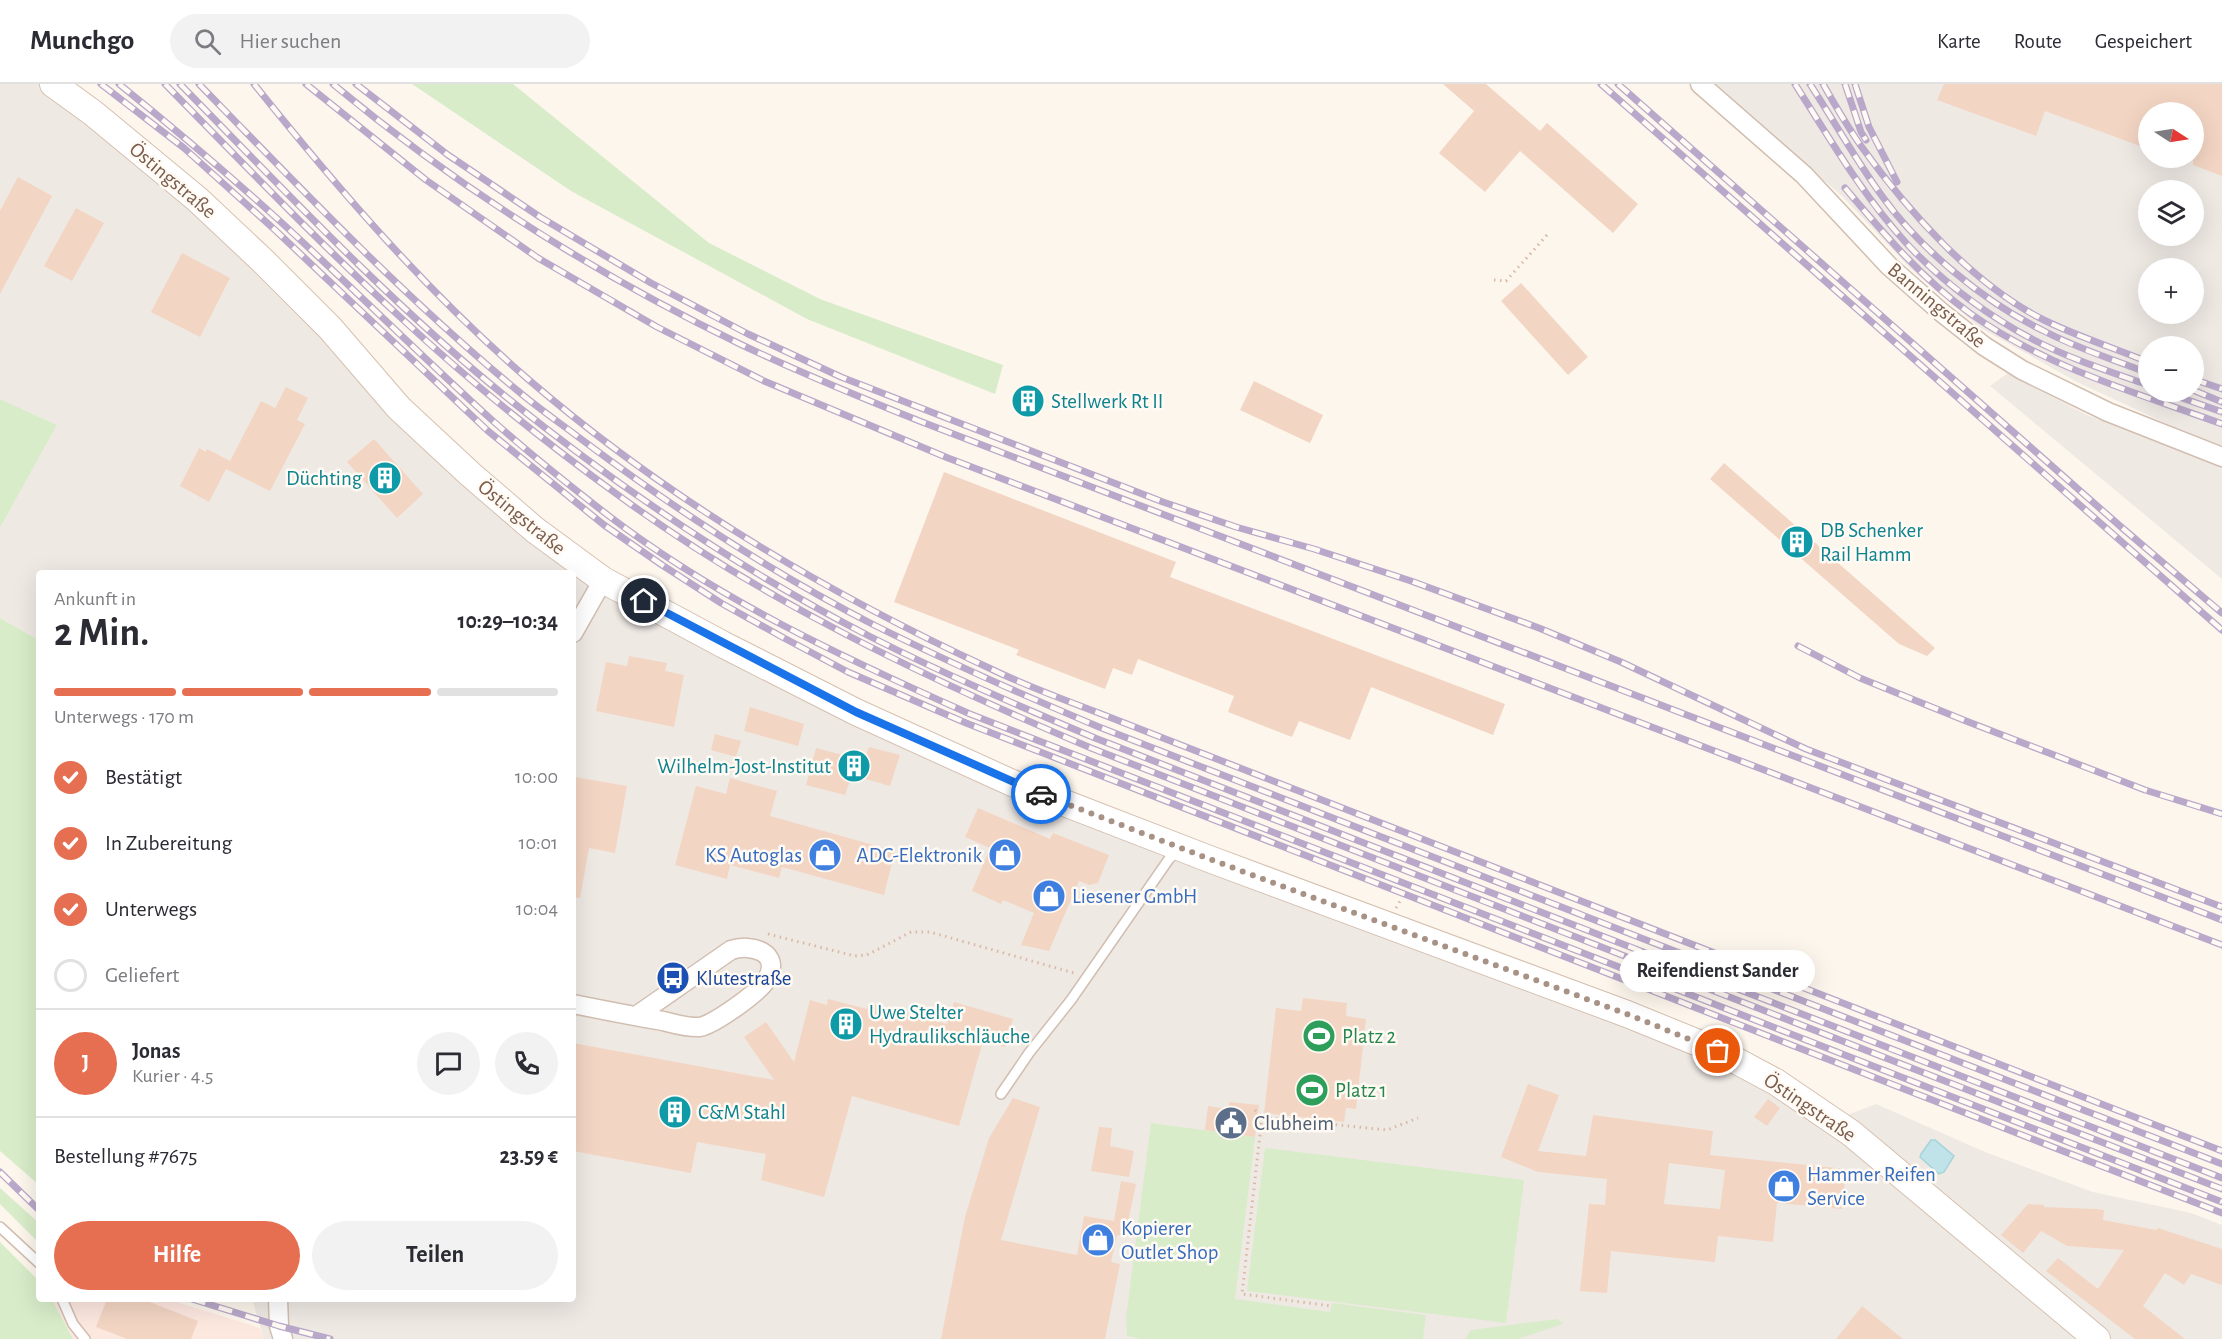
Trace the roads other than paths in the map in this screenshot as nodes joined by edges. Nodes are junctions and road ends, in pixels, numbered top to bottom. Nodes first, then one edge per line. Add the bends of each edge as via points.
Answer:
1 (53, 84) edge
2 (1700, 84) edge
3 (2222, 457) edge
4 (603, 580) junction
5 (576, 628) edge
6 (1180, 848) junction
7 (576, 1005) edge
8 (636, 1016) junction
9 (1001, 1094) dead end
10 (0, 1227) edge
11 (36, 1260) edge
12 (63, 1302) edge
13 (278, 1302) edge
14 (85, 1339) edge
15 (283, 1339) edge
16 (2097, 1339) edge

1 - 4 street, Östingstraße via 198,199 330,328 406,415 535,530
2 - 3 street, Banningstraße via 1804,175 1889,266 1984,346 2022,370 2108,412
4 - 5 street
4 - 6 street, Östingstraße via 876,721 1010,782
6 - 9 lane
6 - 16 street, Östingstraße via 1682,1035 1745,1065 1859,1139
7 - 8 street
8 - 8 street via 698,1027 711,1023 758,990 767,980 770,960 759,949 746,946 731,950
10 - 11 lane
12 - 14 lane
13 - 15 street

